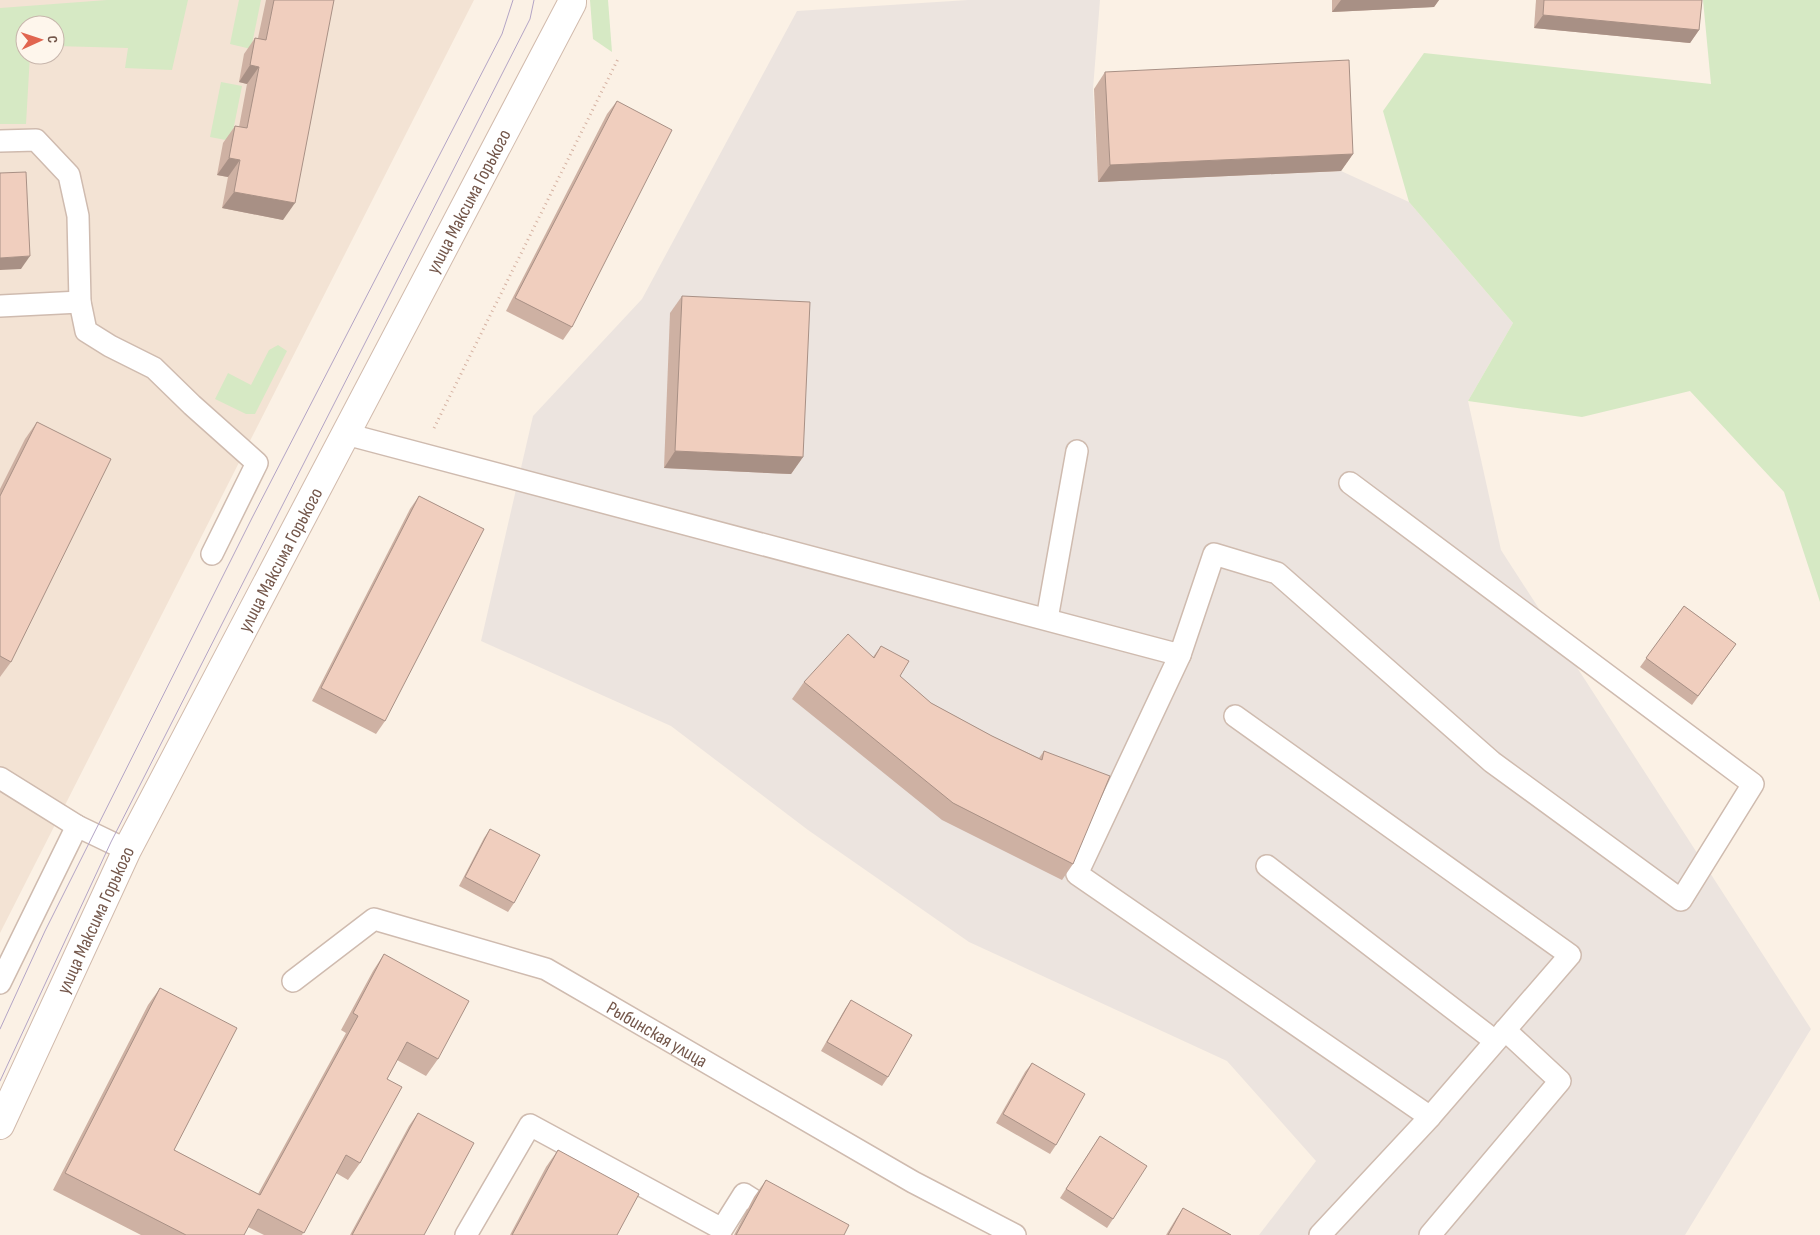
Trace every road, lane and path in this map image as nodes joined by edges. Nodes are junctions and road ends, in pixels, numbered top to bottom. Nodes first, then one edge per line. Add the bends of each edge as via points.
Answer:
1 (572, 0) edge
2 (619, 57) dead end
3 (0, 141) edge
4 (80, 302) junction
5 (0, 306) edge
6 (346, 434) junction
7 (1077, 451) dead end
8 (421, 454) junction
9 (1350, 483) dead end
10 (212, 554) dead end
11 (1047, 619) junction
12 (1180, 654) junction
13 (1235, 716) dead end
14 (0, 778) edge
15 (77, 826) junction
16 (127, 850) junction
17 (1267, 866) dead end
18 (293, 981) dead end
19 (0, 983) edge
20 (1500, 1036) junction
21 (1430, 1117) junction
22 (0, 1124) edge
23 (466, 1235) edge
24 (808, 1235) edge
25 (1015, 1235) edge
26 (1320, 1235) edge
27 (1430, 1235) edge

1 - 6 street, улица Максима Горького
2 - 8 path
3 - 4 lane via 36,140 69,175 78,216
4 - 5 lane
4 - 10 lane via 86,331 154,368 257,463
6 - 8 lane
6 - 16 street, улица Максима Горького
7 - 11 lane
8 - 11 lane
9 - 12 lane via 1753,784 1681,900 1492,762 1277,573 1214,554
11 - 12 lane
12 - 21 lane via 1077,874
13 - 20 lane via 1570,955
14 - 15 lane
15 - 16 lane
15 - 19 lane
16 - 22 street, улица Максима Горького
17 - 20 lane
18 - 25 lane, Рыбинская улица via 374,919 546,969 913,1182
20 - 21 lane
20 - 27 lane via 1560,1080
21 - 26 lane
23 - 24 lane via 530,1125 722,1229 744,1194

